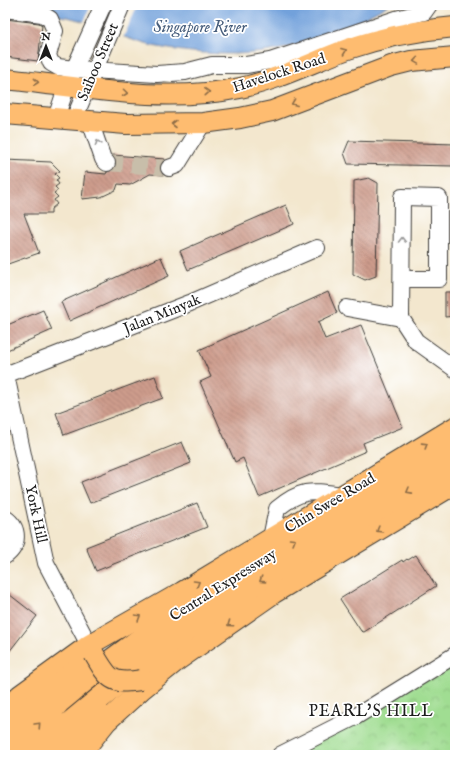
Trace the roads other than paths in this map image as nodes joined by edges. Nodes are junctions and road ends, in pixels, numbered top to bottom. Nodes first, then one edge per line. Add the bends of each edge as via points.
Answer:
1 (103, 5) edge
2 (122, 5) edge
3 (5, 9) edge
4 (426, 9) edge
5 (455, 27) edge
6 (455, 57) edge
7 (70, 77) junction
8 (5, 79) edge
9 (90, 80) junction
10 (5, 114) edge
11 (73, 119) junction
12 (203, 123) junction
13 (107, 163) dead end
14 (169, 168) dead end
15 (316, 248) dead end
16 (402, 279) junction
17 (347, 308) dead end
18 (401, 318) junction
19 (455, 369) edge
20 (5, 375) edge
21 (455, 427) edge
22 (455, 442) edge
23 (455, 466) edge
24 (453, 490) edge
25 (37, 520) junction
26 (10, 523) edge
27 (5, 556) edge
28 (174, 626) junction
29 (93, 647) junction
30 (455, 655) edge
31 (178, 660) junction
32 (5, 710) edge
33 (5, 733) edge
34 (13, 755) edge
35 (38, 755) edge
36 (64, 755) edge
37 (80, 755) edge
38 (280, 755) edge

1 - 7 street, Saiboo Street
2 - 9 street, Saiboo Street
3 - 7 street via 42,14 50,19 55,31 48,55 50,63
4 - 9 street via 270,61 212,65 185,72
9 -> 5 main road, Havelock Road via 132,94 222,91 270,79 348,49 384,39 424,30
6 -> 12 main road, Havelock Road via 411,61 391,66 272,111
8 -> 7 main road, Havelock Road
7 - 9 main road, Havelock Road
7 - 11 street, Saiboo Street
9 - 11 street, Saiboo Street
10 - 11 main road, Havelock Road
12 -> 11 main road, Havelock Road via 126,124
13 -> 11 street
12 - 14 street via 177,165
15 - 20 street, Jalan Minyak via 190,303
16 -> 16 street via 402,197 439,198 439,279
16 - 18 street
17 - 18 street
18 - 19 street via 416,341
20 - 25 street, York Hill
29 -> 21 main road, Chin Swee Road
28 -> 22 highway, Central Expressway
23 -> 28 highway, Central Expressway via 361,517
24 -> 31 main road via 280,590
25 - 26 street
25 - 29 street, York Hill via 46,562
26 - 27 street via 16,535 16,543
28 - 33 highway via 137,634 67,676
34 -> 28 highway, Central Expressway via 59,702 94,673
28 - 35 highway, Central Expressway via 153,653 74,720
28 - 36 highway via 177,642 85,729
29 - 31 main road, bridge via 110,677 120,682 141,680
29 - 32 main road, Chin Swee Road via 20,695
30 - 38 street via 355,717
31 - 37 main road via 107,721

